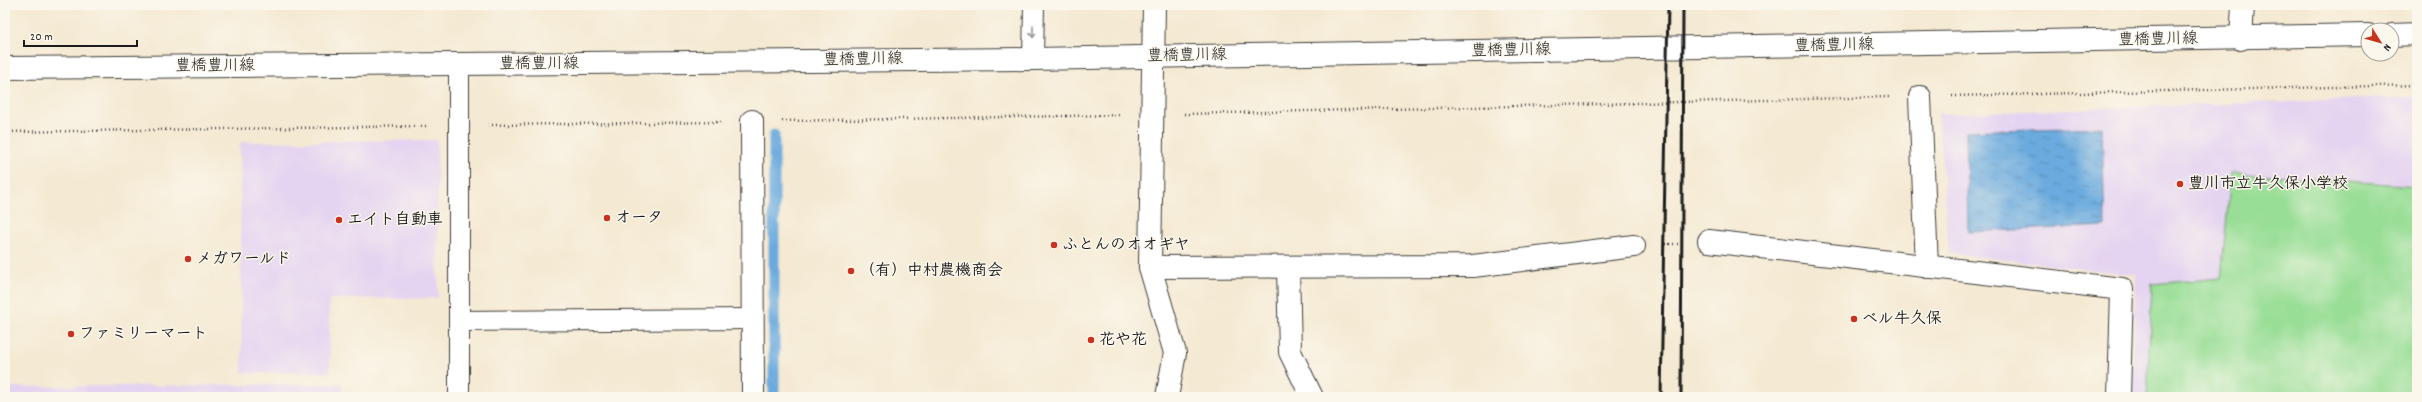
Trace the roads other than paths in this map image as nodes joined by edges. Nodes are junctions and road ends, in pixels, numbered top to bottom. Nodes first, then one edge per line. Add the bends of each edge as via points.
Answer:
1 (1034, 5) edge
2 (1154, 5) edge
3 (2243, 5) edge
4 (2417, 34) edge
5 (2400, 35) edge
6 (2360, 36) edge
7 (2241, 39) junction
8 (1154, 57) junction
9 (1033, 59) junction
10 (459, 64) junction
11 (5, 68) edge
12 (1920, 97) road end
13 (752, 121) road end
14 (1709, 241) road end
15 (1634, 246) road end
16 (1150, 267) junction
17 (1288, 267) junction
18 (1927, 267) junction
19 (753, 319) junction
20 (459, 321) junction
21 (459, 397) edge
22 (753, 397) edge
23 (1167, 397) edge
24 (1312, 397) edge
25 (2119, 397) edge

1 -> 9 lane
2 - 8 main road
3 - 7 main road
4 - 5 main road
6 - 7 main road, 豊橋豊川線
7 - 8 main road, 豊橋豊川線
8 - 9 main road, 豊橋豊川線
8 - 16 main road
9 - 10 main road, 豊橋豊川線
10 - 11 main road, 豊橋豊川線
10 - 20 lane
12 - 18 main road
13 - 19 main road
14 - 18 main road
15 - 17 main road via 1473,266
16 - 17 main road
16 - 23 main road via 1175,352
17 - 24 main road via 1290,352
18 - 25 main road via 2122,289
19 - 20 lane
19 - 22 main road
20 - 21 lane

